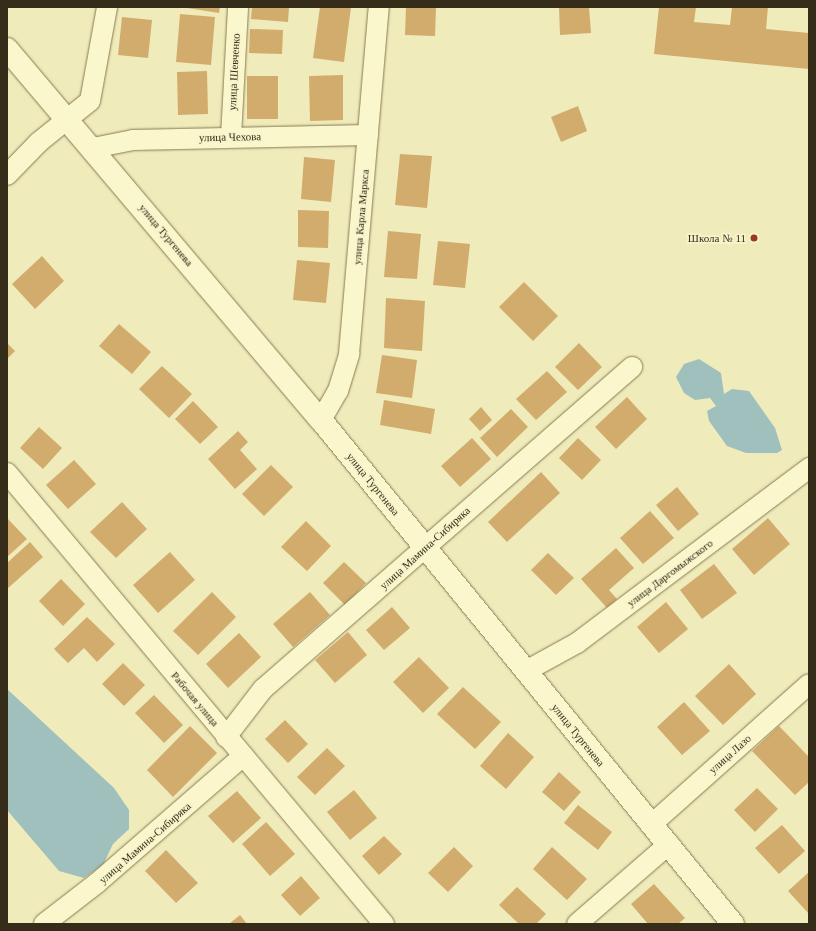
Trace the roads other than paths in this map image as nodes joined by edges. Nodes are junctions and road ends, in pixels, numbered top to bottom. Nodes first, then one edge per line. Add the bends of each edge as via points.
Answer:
1 (107, 7) edge
2 (238, 7) edge
3 (379, 7) edge
4 (7, 49) edge
5 (68, 119) junction
6 (368, 135) junction
7 (231, 137) junction
8 (92, 148) junction
9 (7, 175) edge
10 (632, 367) dead end
11 (321, 420) junction
12 (809, 468) edge
13 (7, 473) edge
14 (425, 549) junction
15 (526, 671) junction
16 (809, 684) edge
17 (226, 737) junction
18 (242, 756) junction
19 (652, 824) junction
20 (669, 844) junction
21 (44, 924) edge
22 (384, 924) edge
23 (577, 924) edge
24 (733, 924) edge

1 - 5 street via 90,101
2 - 7 street, улица Шевченко
3 - 6 street, улица Карла Маркса
4 - 5 street, улица Тургенева
5 - 8 street, улица Тургенева
5 - 9 street
6 - 7 street, улица Чехова
6 - 11 street, улица Карла Маркса via 350,354 338,391
7 - 8 street, улица Чехова via 133,140
8 - 11 street, улица Тургенева
10 - 14 street, улица Мамина-Сибиряка
11 - 14 street, улица Тургенева
12 - 15 street, улица Даргомыжского via 577,643
13 - 17 street, Рабочая улица
14 - 15 street, улица Тургенева
14 - 17 street, улица Мамина-Сибиряка via 263,689
15 - 19 street, улица Тургенева
16 - 19 street, улица Лазо
17 - 18 street, Рабочая улица
18 - 21 street, улица Мамина-Сибиряка via 97,883
18 - 22 street, Рабочая улица
19 - 20 street, улица Тургенева
20 - 23 street
20 - 24 street, улица Тургенева

